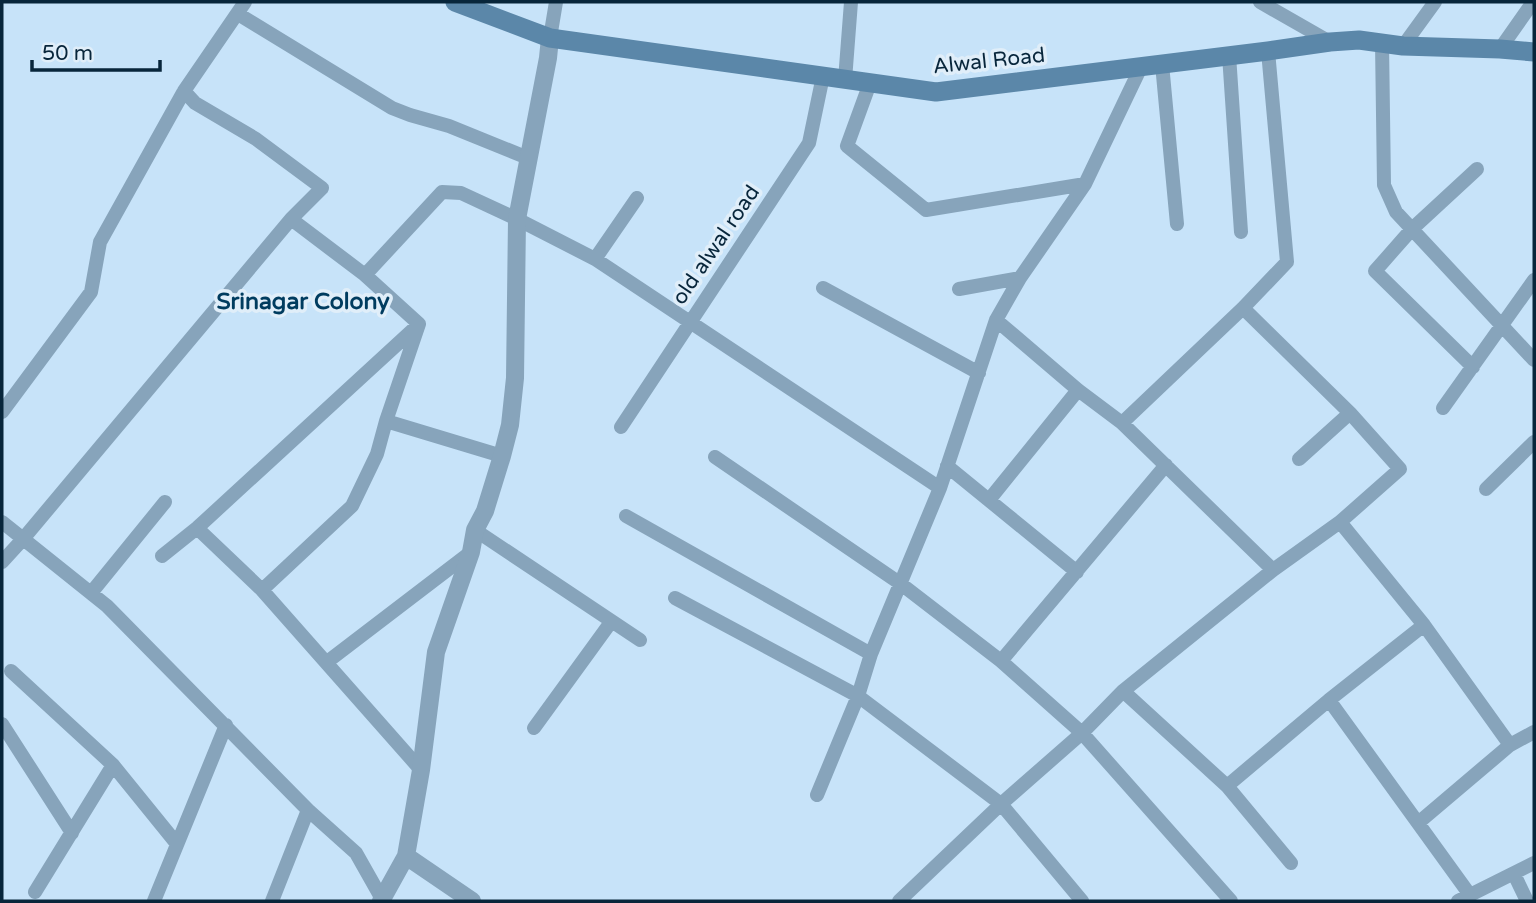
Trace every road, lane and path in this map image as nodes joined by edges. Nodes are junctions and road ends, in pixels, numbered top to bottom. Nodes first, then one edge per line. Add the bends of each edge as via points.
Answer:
1 (455, 2) edge
2 (556, 2) edge
3 (850, 2) edge
4 (1261, 2) edge
5 (1435, 2) edge
6 (1534, 2) edge
7 (242, 8) edge
8 (550, 38) junction
9 (1330, 42) junction
10 (1382, 43) junction
11 (1403, 46) junction
12 (1500, 49) junction
13 (1268, 51) junction
14 (1534, 52) edge
15 (1229, 55) junction
16 (1162, 64) junction
17 (1141, 67) junction
18 (823, 76) junction
19 (845, 80) junction
20 (870, 83) junction
21 (184, 92) junction
22 (528, 158) junction
23 (1477, 169) dead end
24 (1085, 184) junction
25 (637, 198) dead end
26 (291, 219) junction
27 (517, 219) junction
28 (1177, 224) dead end
29 (1412, 229) junction
30 (1241, 232) dead end
31 (595, 259) junction
32 (365, 275) junction
33 (1020, 278) junction
34 (1534, 280) edge
35 (823, 288) dead end
36 (959, 289) dead end
37 (1243, 308) junction
38 (996, 320) junction
39 (690, 322) junction
40 (419, 324) junction
41 (1503, 326) junction
42 (1534, 360) edge
43 (1473, 367) junction
44 (979, 373) junction
45 (1078, 390) junction
46 (1443, 408) dead end
47 (2, 412) edge
48 (1350, 413) junction
49 (386, 421) junction
50 (1122, 424) junction
51 (621, 427) dead end
52 (1534, 442) edge
53 (502, 456) junction
54 (715, 457) dead end
55 (1298, 459) dead end
56 (1166, 465) junction
57 (947, 466) junction
58 (940, 488) junction
59 (1486, 489) dead end
60 (989, 500) junction
61 (165, 502) dead end
62 (626, 516) dead end
63 (2, 522) edge
64 (1340, 522) junction
65 (197, 528) junction
66 (475, 530) junction
67 (23, 538) junction
68 (471, 552) junction
69 (162, 556) dead end
70 (2, 562) edge
71 (1273, 570) junction
72 (1077, 572) junction
73 (901, 584) junction
74 (262, 590) junction
75 (91, 593) junction
76 (675, 598) dead end
77 (611, 622) junction
78 (1424, 625) junction
79 (640, 640) dead end
80 (871, 654) junction
81 (1001, 661) junction
82 (327, 662) junction
83 (11, 671) dead end
84 (1123, 691) junction
85 (858, 696) junction
86 (1329, 700) junction
87 (2, 724) edge
88 (226, 725) junction
89 (534, 727) dead end
90 (1534, 732) edge
91 (1082, 733) junction
92 (1510, 745) junction
93 (113, 765) junction
94 (421, 770) junction
95 (1227, 786) junction
96 (817, 795) dead end
97 (1001, 804) junction
98 (308, 810) junction
99 (1418, 823) junction
100 (72, 833) junction
101 (177, 844) junction
102 (406, 856) junction
103 (1290, 863) dead end
104 (1534, 863) edge
105 (1514, 874) junction
106 (35, 892) dead end
107 (1464, 898) edge
108 (382, 900) edge
109 (154, 901) edge
110 (272, 901) edge
111 (472, 901) edge
112 (899, 901) edge
113 (1082, 901) edge
114 (1231, 901) edge
115 (1527, 901) edge

1 - 8 main road, Alwal Road
2 - 8 street
3 - 19 street
4 - 9 street
5 - 11 street
6 - 12 street
7 - 21 street
7 - 22 street via 392,108
8 - 18 main road, Alwal Road
8 - 22 street
9 - 10 main road, Alwal Road
9 - 13 main road, Alwal Road
10 - 11 main road, Alwal Road
10 - 29 street via 1384,185 1395,212
11 - 12 main road, Alwal Road
12 - 14 main road, Alwal Road
13 - 15 main road, Alwal Road
13 - 37 street via 1287,262
15 - 16 main road, Alwal Road
15 - 30 street
16 - 17 main road, Alwal Road
16 - 28 street
17 - 20 main road, Alwal Road via 936,92
17 - 24 street
18 - 19 main road, Alwal Road
18 - 39 street, old alwal road via 809,143
19 - 20 main road, Alwal Road
20 - 24 street via 847,146 926,210
21 - 26 street via 322,188
21 - 47 street via 100,242 91,292
22 - 27 street
23 - 29 street
24 - 33 street
25 - 31 street
26 - 32 street
26 - 67 street
27 - 31 street
27 - 32 street via 461,193 442,192
27 - 53 street via 514,378
29 - 41 street
29 - 43 street via 1376,271
31 - 39 street
32 - 40 street
33 - 36 street
33 - 38 street
34 - 41 street
35 - 44 street
37 - 48 street
37 - 50 street
38 - 44 street
38 - 45 street
39 - 51 street, old alwal road
39 - 58 street
40 - 49 street
40 - 65 street
41 - 42 street
41 - 43 street
43 - 46 street
44 - 57 street
45 - 50 street
45 - 60 street
48 - 55 street
48 - 64 street via 1400,469
49 - 53 street
49 - 74 street via 377,454 352,506
50 - 56 street
52 - 59 street
53 - 66 street
54 - 73 street
56 - 71 street
56 - 72 street
57 - 58 street
57 - 60 street
58 - 73 street
60 - 72 street
61 - 75 street
62 - 80 street
63 - 67 street
64 - 71 street
64 - 78 street
65 - 69 street
65 - 74 street
66 - 68 street
66 - 77 street
67 - 70 street
67 - 75 street
68 - 82 street
68 - 94 street via 436,652
71 - 84 street
72 - 81 street
73 - 80 street
73 - 81 street
74 - 82 street
75 - 88 street
76 - 85 street
77 - 79 street
77 - 89 street
78 - 86 street
78 - 92 street
80 - 85 street
81 - 91 street
82 - 94 street
83 - 93 street
84 - 91 street
84 - 95 street
85 - 96 street
85 - 97 street
86 - 95 street
86 - 99 street
87 - 100 street
88 - 98 street
88 - 101 street
90 - 92 street
91 - 97 street
91 - 114 street
92 - 99 street
93 - 100 street
93 - 101 street
94 - 102 street
95 - 103 street
97 - 112 street
97 - 113 street
98 - 108 street via 356,853
98 - 110 street
99 - 107 street
100 - 106 street
101 - 109 street
102 - 108 street
102 - 111 street
104 - 105 street
105 - 107 street
105 - 115 street

